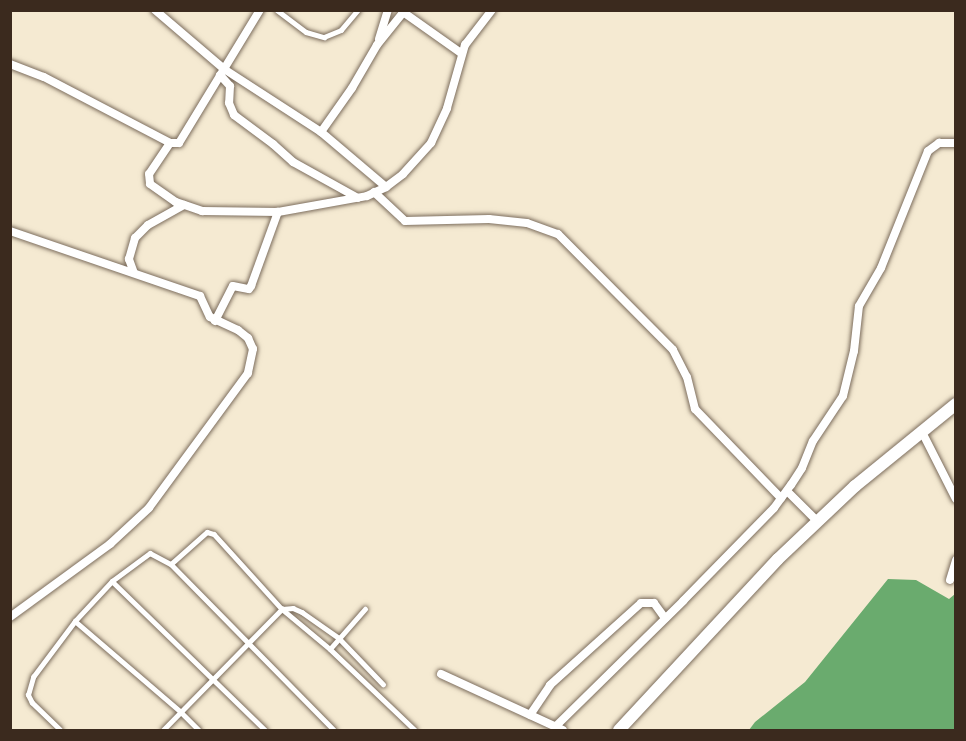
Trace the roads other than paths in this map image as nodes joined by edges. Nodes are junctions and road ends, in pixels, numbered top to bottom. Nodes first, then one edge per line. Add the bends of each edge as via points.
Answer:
1 (155, 10) edge
2 (260, 10) edge
3 (277, 10) edge
4 (358, 10) edge
5 (388, 10) edge
6 (492, 10) edge
7 (404, 11) edge
8 (377, 45) junction
9 (461, 53) junction
10 (10, 64) edge
11 (222, 72) junction
12 (321, 132) junction
13 (170, 143) junction
14 (956, 143) edge
15 (386, 186) junction
16 (374, 192) junction
17 (358, 198) junction
18 (184, 205) junction
19 (278, 212) junction
20 (10, 231) edge
21 (134, 273) junction
22 (215, 321) junction
23 (956, 404) edge
24 (922, 432) junction
25 (784, 494) junction
26 (956, 499) edge
27 (817, 521) junction
28 (956, 560) edge
29 (171, 564) junction
30 (950, 580) dead end
31 (112, 582) junction
32 (282, 609) junction
33 (364, 609) dead end
34 (10, 617) edge
35 (665, 618) junction
36 (75, 621) junction
37 (339, 638) junction
38 (248, 644) junction
39 (330, 649) junction
40 (441, 674) dead end
41 (213, 679) junction
42 (383, 684) dead end
43 (181, 712) junction
44 (530, 715) junction
45 (559, 729) edge
46 (60, 730) edge
47 (163, 730) edge
48 (199, 730) edge
49 (265, 730) edge
50 (334, 730) edge
51 (415, 730) edge
52 (619, 730) edge

1 - 11 street
2 - 11 street
3 - 4 lane via 306,32 324,37 341,30
5 - 8 street
6 - 9 street
7 - 8 street
7 - 9 street
8 - 12 street
9 - 15 street via 447,108 431,143 416,162
10 - 13 street via 44,77
11 - 12 street
11 - 13 street via 185,136 179,143
11 - 17 street via 230,86 229,103 234,116 299,167
12 - 15 street
13 - 18 street via 148,179 155,189
14 - 25 street via 939,143 928,151 881,268 859,306 843,396
15 - 16 street
16 - 17 street
16 - 25 street via 405,221 504,220 558,234 673,350 687,377 695,409
17 - 19 street
18 - 19 street via 219,213
18 - 21 street via 135,237 129,258
19 - 22 street via 251,286 233,286
20 - 21 street
21 - 22 street via 200,296
22 - 34 street via 248,338 253,349 248,373 149,508 110,544
23 - 24 main road
24 - 26 street
24 - 27 main road
25 - 27 street
25 - 35 street
27 - 52 main road
28 - 30 street
29 - 31 lane via 150,553
29 - 32 lane via 201,535 214,534
29 - 38 lane
31 - 36 lane
31 - 41 lane
32 - 37 lane via 302,612
32 - 38 lane
32 - 39 lane
33 - 37 lane
35 - 44 street via 654,603 641,603 550,685
35 - 45 street
36 - 43 lane
36 - 46 lane via 28,686 32,703
37 - 39 lane
37 - 42 lane
38 - 41 lane
38 - 50 lane
39 - 51 lane
40 - 44 street
41 - 43 lane
41 - 49 lane
43 - 47 lane
43 - 48 lane
44 - 45 street

